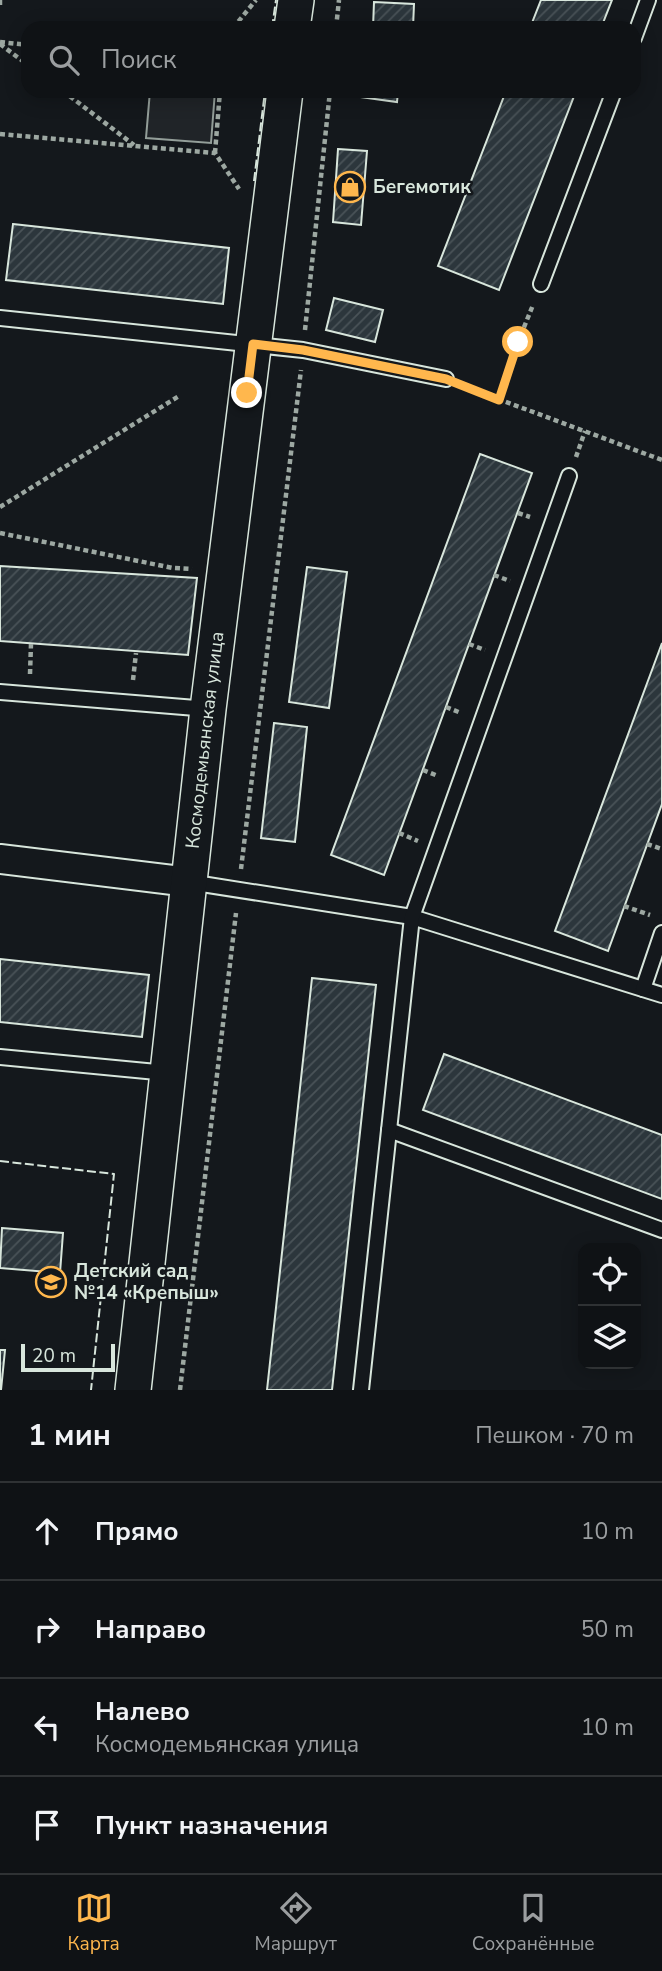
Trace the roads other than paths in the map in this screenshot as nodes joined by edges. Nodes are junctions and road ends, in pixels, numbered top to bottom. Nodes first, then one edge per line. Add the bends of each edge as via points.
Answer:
1 (296, 0) edge
2 (648, 0) edge
3 (293, 21) edge
4 (640, 21) edge
5 (284, 98) edge
6 (611, 98) edge
7 (541, 284) road end
8 (0, 318) edge
9 (253, 344) junction
10 (446, 379) road end
11 (569, 476) dead end
12 (0, 692) edge
13 (208, 709) junction
14 (0, 859) edge
15 (190, 882) junction
16 (412, 917) junction
17 (662, 933) edge
18 (643, 989) junction
19 (662, 995) edge
20 (0, 1057) edge
21 (169, 1073) junction
22 (389, 1130) junction
23 (662, 1230) edge
24 (133, 1390) edge
25 (361, 1390) edge

1 - 3 street
2 - 4 lane
5 - 9 street, Космодемьянская улица
6 - 7 lane
8 - 9 lane
9 - 10 lane
9 - 13 street, Космодемьянская улица
11 - 16 lane
12 - 13 lane
13 - 15 street, Космодемьянская улица
14 - 15 street
15 - 16 lane
15 - 21 street, Космодемьянская улица
16 - 18 lane
16 - 22 lane
17 - 18 lane
18 - 19 lane
20 - 21 lane
21 - 24 street, Космодемьянская улица
22 - 23 lane
22 - 25 lane

